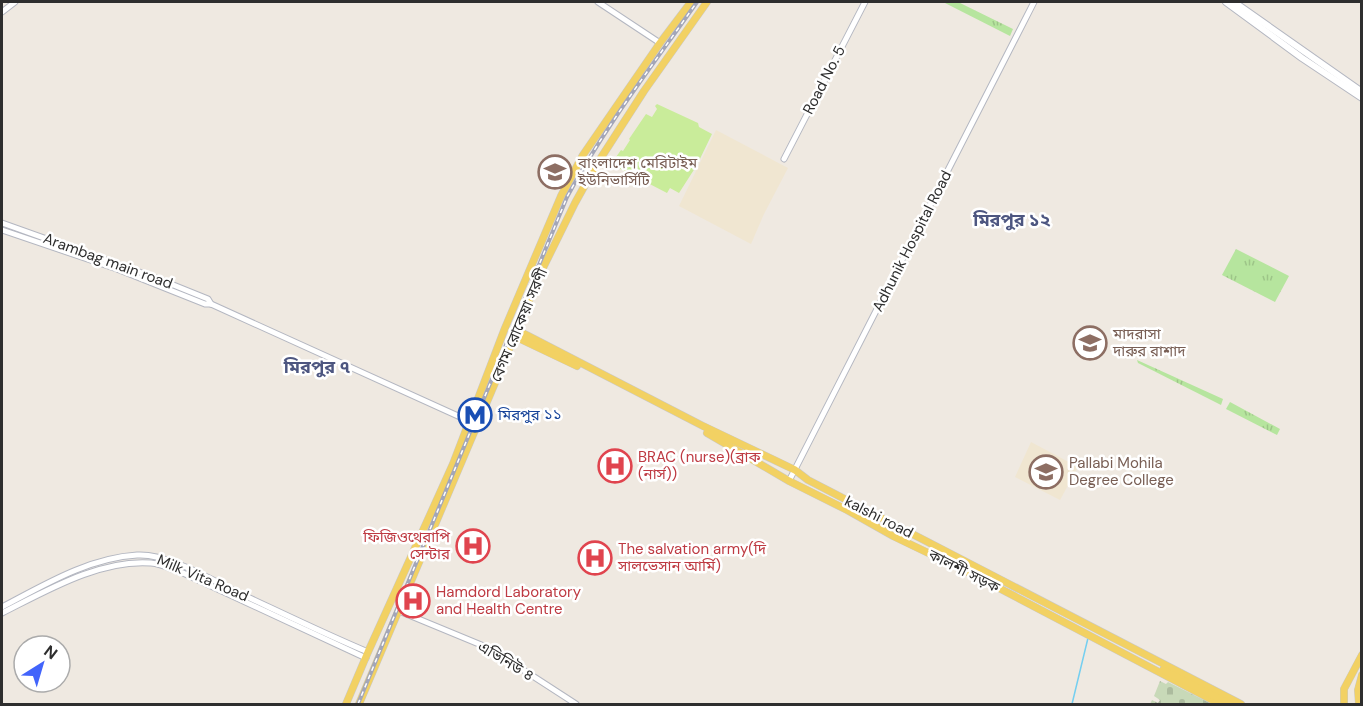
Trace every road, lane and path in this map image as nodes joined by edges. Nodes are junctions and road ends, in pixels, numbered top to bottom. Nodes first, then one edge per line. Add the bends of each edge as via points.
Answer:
1 (15, 2) edge
2 (598, 2) edge
3 (691, 2) edge
4 (707, 2) edge
5 (865, 2) edge
6 (1034, 2) edge
7 (1226, 2) edge
8 (1234, 2) edge
9 (2, 12) edge
10 (660, 43) junction
11 (1362, 92) edge
12 (1362, 98) edge
13 (784, 159) dead end
14 (561, 196) junction
15 (575, 203) junction
16 (2, 223) edge
17 (2, 230) edge
18 (211, 304) junction
19 (516, 333) junction
20 (469, 421) junction
21 (795, 471) junction
22 (789, 481) junction
23 (2, 608) edge
24 (399, 611) junction
25 (2, 614) edge
26 (1108, 646) junction
27 (367, 655) junction
28 (1362, 655) edge
29 (1362, 675) edge
30 (1362, 690) edge
31 (1360, 703) edge
32 (346, 705) edge
33 (359, 705) edge
34 (576, 705) edge
35 (1220, 705) edge
36 (1230, 705) edge
37 (1241, 705) edge
38 (1344, 705) edge

1 - 9 street
2 - 10 street
3 - 10 main road, বেগম রোকেয়া সরণী
4 - 15 main road, বেগম রোকেয়া সরণী via 595,167
5 - 13 street, Road No. 5
6 - 21 street, Adhunik Hospital Road
7 - 12 main road
8 - 11 main road
10 - 14 main road, বেগম রোকেয়া সরণী via 583,155
14 - 15 main road
14 - 20 main road, বেগম রোকেয়া সরণী
15 - 19 main road, বেগম রোকেয়া সরণী
16 - 18 street, Arambag main road via 156,278 208,299
17 - 18 street, Arambag main road
18 - 20 street, Arambag main road
19 - 21 main road, kalshi road
19 - 22 main road, কালশী সড়ক via 710,434
19 - 24 main road, বেগম রোকেয়া সরণী
20 - 27 main road, বেগম রোকেয়া সরণী
21 - 22 street, Adhunik Hospital Road
21 - 37 main road, kalshi road
22 - 26 main road, কালশী সড়ক
23 - 27 street, Milk Vita Road via 84,567 110,559 153,556 183,566
24 - 33 main road, বেগম রোকেয়া সরণী
24 - 34 street, এভিনিউ ৪ via 491,649
25 - 27 street, Milk Vita Road via 99,569 154,563
26 - 35 main road, কালশী সড়ক
26 - 36 main road
27 - 32 main road, বেগম রোকেয়া সরণী
28 - 38 main road via 1344,689
29 - 31 main road
30 - 31 main road

